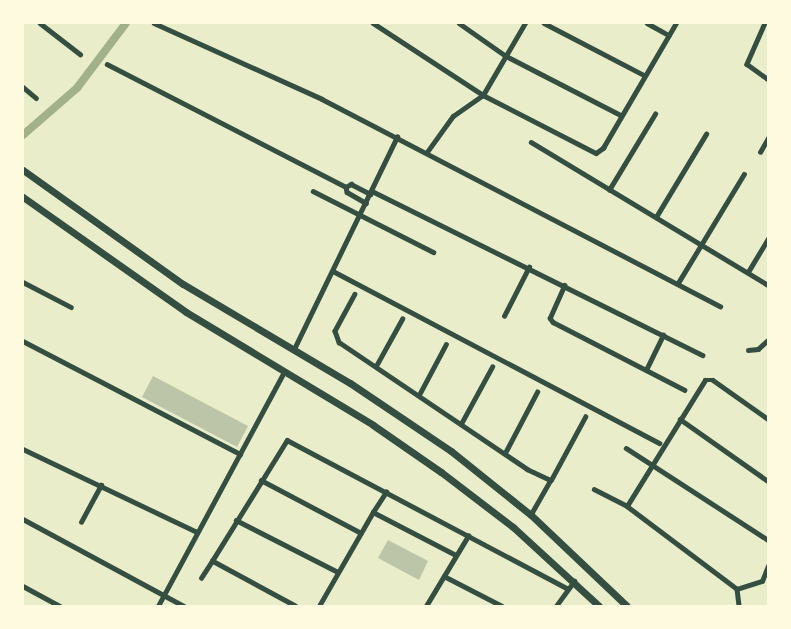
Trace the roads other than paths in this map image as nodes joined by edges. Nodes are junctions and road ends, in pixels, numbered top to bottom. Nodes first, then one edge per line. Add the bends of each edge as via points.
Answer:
1 (40, 23) edge
2 (154, 23) edge
3 (373, 23) edge
4 (458, 23) edge
5 (526, 23) edge
6 (544, 23) edge
7 (647, 23) edge
8 (676, 23) edge
9 (765, 23) edge
10 (669, 35) junction
11 (79, 54) dead end
12 (506, 56) junction
13 (107, 64) dead end
14 (644, 75) junction
15 (768, 79) edge
16 (23, 87) edge
17 (482, 95) junction
18 (36, 98) dead end
19 (655, 114) dead end
20 (621, 115) junction
21 (706, 134) dead end
22 (397, 137) junction
23 (768, 138) edge
24 (531, 142) dead end
25 (427, 152) junction
26 (760, 152) dead end
27 (23, 170) edge
28 (744, 174) dead end
29 (346, 187) junction
30 (609, 190) junction
31 (313, 191) dead end
32 (372, 191) junction
33 (23, 197) edge
34 (366, 203) junction
35 (361, 215) junction
36 (656, 217) junction
37 (768, 239) edge
38 (703, 245) junction
39 (433, 251) dead end
40 (529, 267) junction
41 (333, 271) junction
42 (748, 272) junction
43 (23, 282) edge
44 (678, 283) junction
45 (565, 285) junction
46 (768, 285) edge
47 (355, 294) dead end
48 (720, 306) dead end
49 (71, 307) dead end
50 (504, 316) dead end
51 (402, 319) dead end
52 (663, 335) junction
53 (768, 340) edge
54 (23, 341) edge
55 (446, 344) dead end
56 (293, 350) junction
57 (748, 350) dead end
58 (702, 355) dead end
59 (376, 366) junction
60 (492, 367) dead end
61 (646, 370) junction
62 (285, 371) junction
63 (685, 390) dead end
64 (537, 392) dead end
65 (420, 393) junction
66 (585, 417) dead end
67 (680, 419) junction
68 (768, 419) edge
69 (463, 422) junction
70 (659, 443) dead end
71 (23, 449) edge
72 (626, 449) dead end
73 (505, 453) junction
74 (240, 454) junction
75 (652, 462) junction
76 (261, 480) junction
77 (551, 480) junction
78 (768, 481) edge
79 (101, 485) junction
80 (594, 489) dead end
81 (386, 492) junction
82 (627, 506) junction
83 (373, 513) junction
84 (531, 515) junction
85 (23, 519) edge
86 (236, 520) junction
87 (81, 522) dead end
88 (197, 532) junction
89 (361, 533) junction
90 (468, 536) junction
91 (768, 540) edge
92 (456, 555) junction
93 (212, 561) junction
94 (768, 566) edge
95 (338, 572) junction
96 (444, 576) junction
97 (201, 578) dead end
98 (762, 581) junction
99 (574, 582) junction
100 (23, 586) edge
101 (768, 586) edge
102 (568, 589) junction
103 (737, 589) junction
104 (164, 596) junction
105 (60, 606) edge
106 (158, 606) edge
107 (184, 606) edge
108 (295, 606) edge
109 (318, 606) edge
110 (426, 606) edge
111 (502, 606) edge
112 (556, 606) edge
113 (599, 606) edge
114 (627, 606) edge
115 (739, 606) edge

1 - 11 street
2 - 22 street
3 - 17 street
4 - 12 street
5 - 12 street
6 - 14 street
7 - 10 street
8 - 10 street
9 - 15 street via 747,61
10 - 14 street
12 - 17 street
12 - 20 street
13 - 29 street
14 - 20 street
16 - 18 street
17 - 20 street via 596,153
17 - 25 street via 453,116
19 - 30 street
21 - 36 street
22 - 25 street
22 - 32 street
23 - 26 street
24 - 30 street
25 - 44 street
27 - 56 main road via 183,284
28 - 38 street
29 - 32 street via 351,184
29 - 34 street
30 - 36 street
31 - 35 street
32 - 34 street
32 - 40 street
33 - 62 main road via 152,290
34 - 35 street
35 - 39 street
35 - 41 street
36 - 38 street
37 - 42 street
38 - 42 street
38 - 44 street
40 - 45 street
40 - 50 street
41 - 56 street
41 - 70 street
42 - 46 street
43 - 49 street
44 - 48 street
45 - 52 street
45 - 61 street via 550,317 553,322
47 - 59 street via 335,335
51 - 59 street
52 - 58 street
52 - 61 street
53 - 57 street via 758,349
54 - 74 street
55 - 65 street
56 - 84 main road via 406,420
59 - 65 street
60 - 69 street
61 - 63 street
62 - 74 street
62 - 99 main road via 441,472
64 - 73 street
65 - 69 street
66 - 77 street
67 - 68 street via 708,379
67 - 75 street
67 - 78 street
69 - 73 street
71 - 79 street
72 - 75 street
73 - 77 street
74 - 88 street
75 - 82 street
75 - 91 street
76 - 81 street via 287,440
76 - 86 street
76 - 89 street
77 - 84 street
79 - 87 street
79 - 88 street
80 - 82 street
81 - 83 street
81 - 90 street
82 - 103 street
83 - 89 street
83 - 92 street
84 - 114 main road
85 - 104 street
86 - 93 street
86 - 95 street
88 - 104 street
89 - 95 street
90 - 92 street
90 - 102 street
92 - 96 street
93 - 97 street
93 - 108 street
94 - 98 street
95 - 109 street
96 - 110 street
96 - 111 street
98 - 101 street
98 - 103 street
99 - 102 street
99 - 113 main road
100 - 105 street
102 - 112 street
103 - 115 street
104 - 106 street
104 - 107 street

